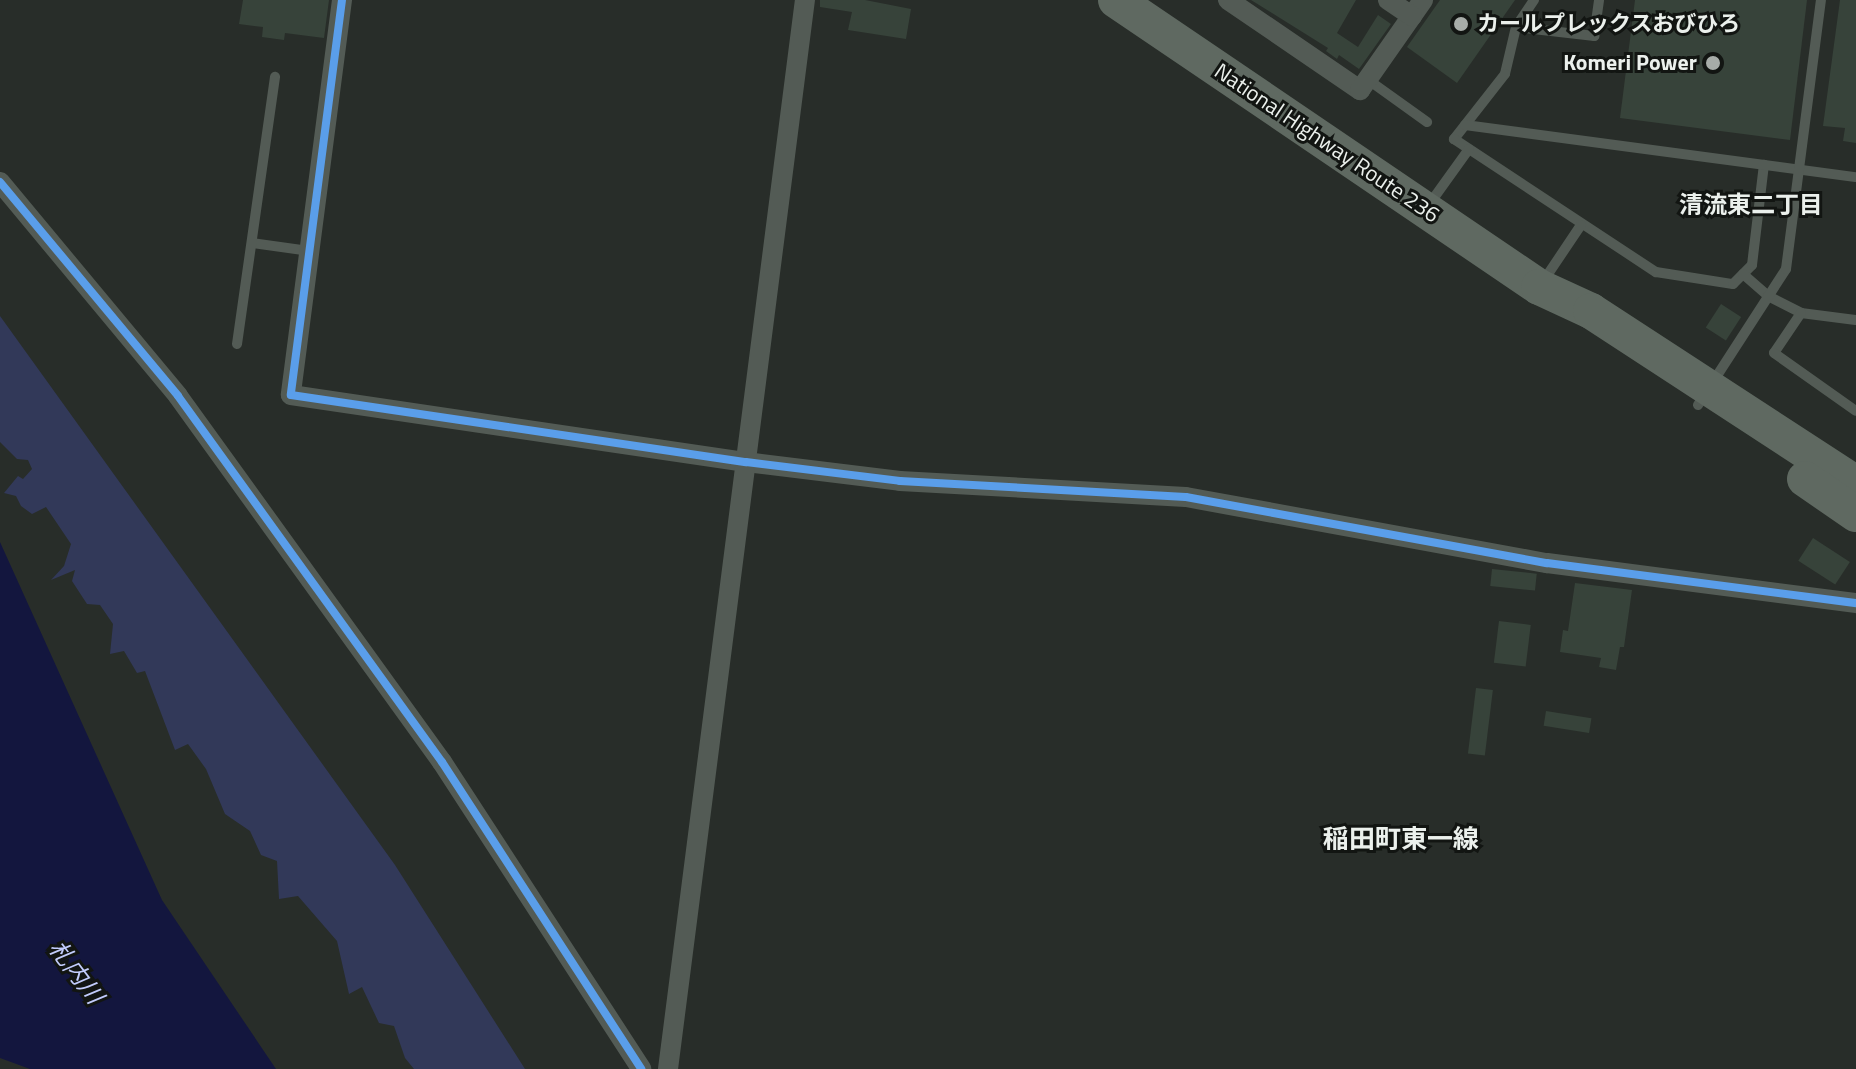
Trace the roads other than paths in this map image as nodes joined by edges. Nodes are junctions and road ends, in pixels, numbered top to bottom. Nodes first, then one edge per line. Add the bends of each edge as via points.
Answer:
1 (342, 0) edge
2 (805, 0) edge
3 (1116, 0) edge
4 (1228, 0) edge
5 (1388, 0) edge
6 (1534, 0) edge
7 (1599, 0) edge
8 (1821, 0) edge
9 (1418, 8) edge
10 (1516, 27) junction
11 (275, 77) dead end
12 (1367, 79) junction
13 (1427, 122) dead end
14 (1465, 125) junction
15 (1469, 149) junction
16 (1764, 165) junction
17 (1799, 170) junction
18 (1856, 177) edge
19 (0, 182) edge
20 (1425, 210) junction
21 (1581, 225) junction
22 (252, 243) junction
23 (310, 251) junction
24 (1743, 274) junction
25 (1539, 287) junction
26 (1768, 296) junction
27 (1801, 313) junction
28 (1856, 320) edge
29 (237, 344) dead end
30 (1704, 396) junction
31 (1856, 411) edge
32 (746, 462) junction
33 (1856, 484) edge
34 (1856, 514) edge
35 (1856, 603) edge
36 (641, 1069) edge
37 (668, 1069) edge

1 - 23 street
2 - 32 street
3 - 20 highway, National Highway Route 236
4 - 12 street via 1360,90
5 - 9 street
6 - 10 lane
7 - 10 lane via 1594,36
8 - 17 lane
9 - 12 street
10 - 14 lane via 1505,74
11 - 22 lane
12 - 13 lane
14 - 15 lane via 1454,139
14 - 16 lane
15 - 20 lane
15 - 21 lane
16 - 17 lane
16 - 24 lane via 1752,265
17 - 18 lane
17 - 26 lane via 1786,269
19 - 36 street via 196,421 442,762
20 - 25 highway, National Highway Route 236
21 - 24 lane via 1656,272 1733,284
21 - 25 lane
22 - 23 lane
22 - 29 lane
23 - 32 street via 291,395
24 - 26 lane
25 - 30 highway, National Highway Route 236 via 1591,311
26 - 27 lane
26 - 30 lane
27 - 28 lane
27 - 31 lane via 1774,353
30 - 33 highway, National Highway Route 236
30 - 34 highway, National Highway Route 236
32 - 35 street via 900,481 1186,497 1547,563
32 - 37 street

